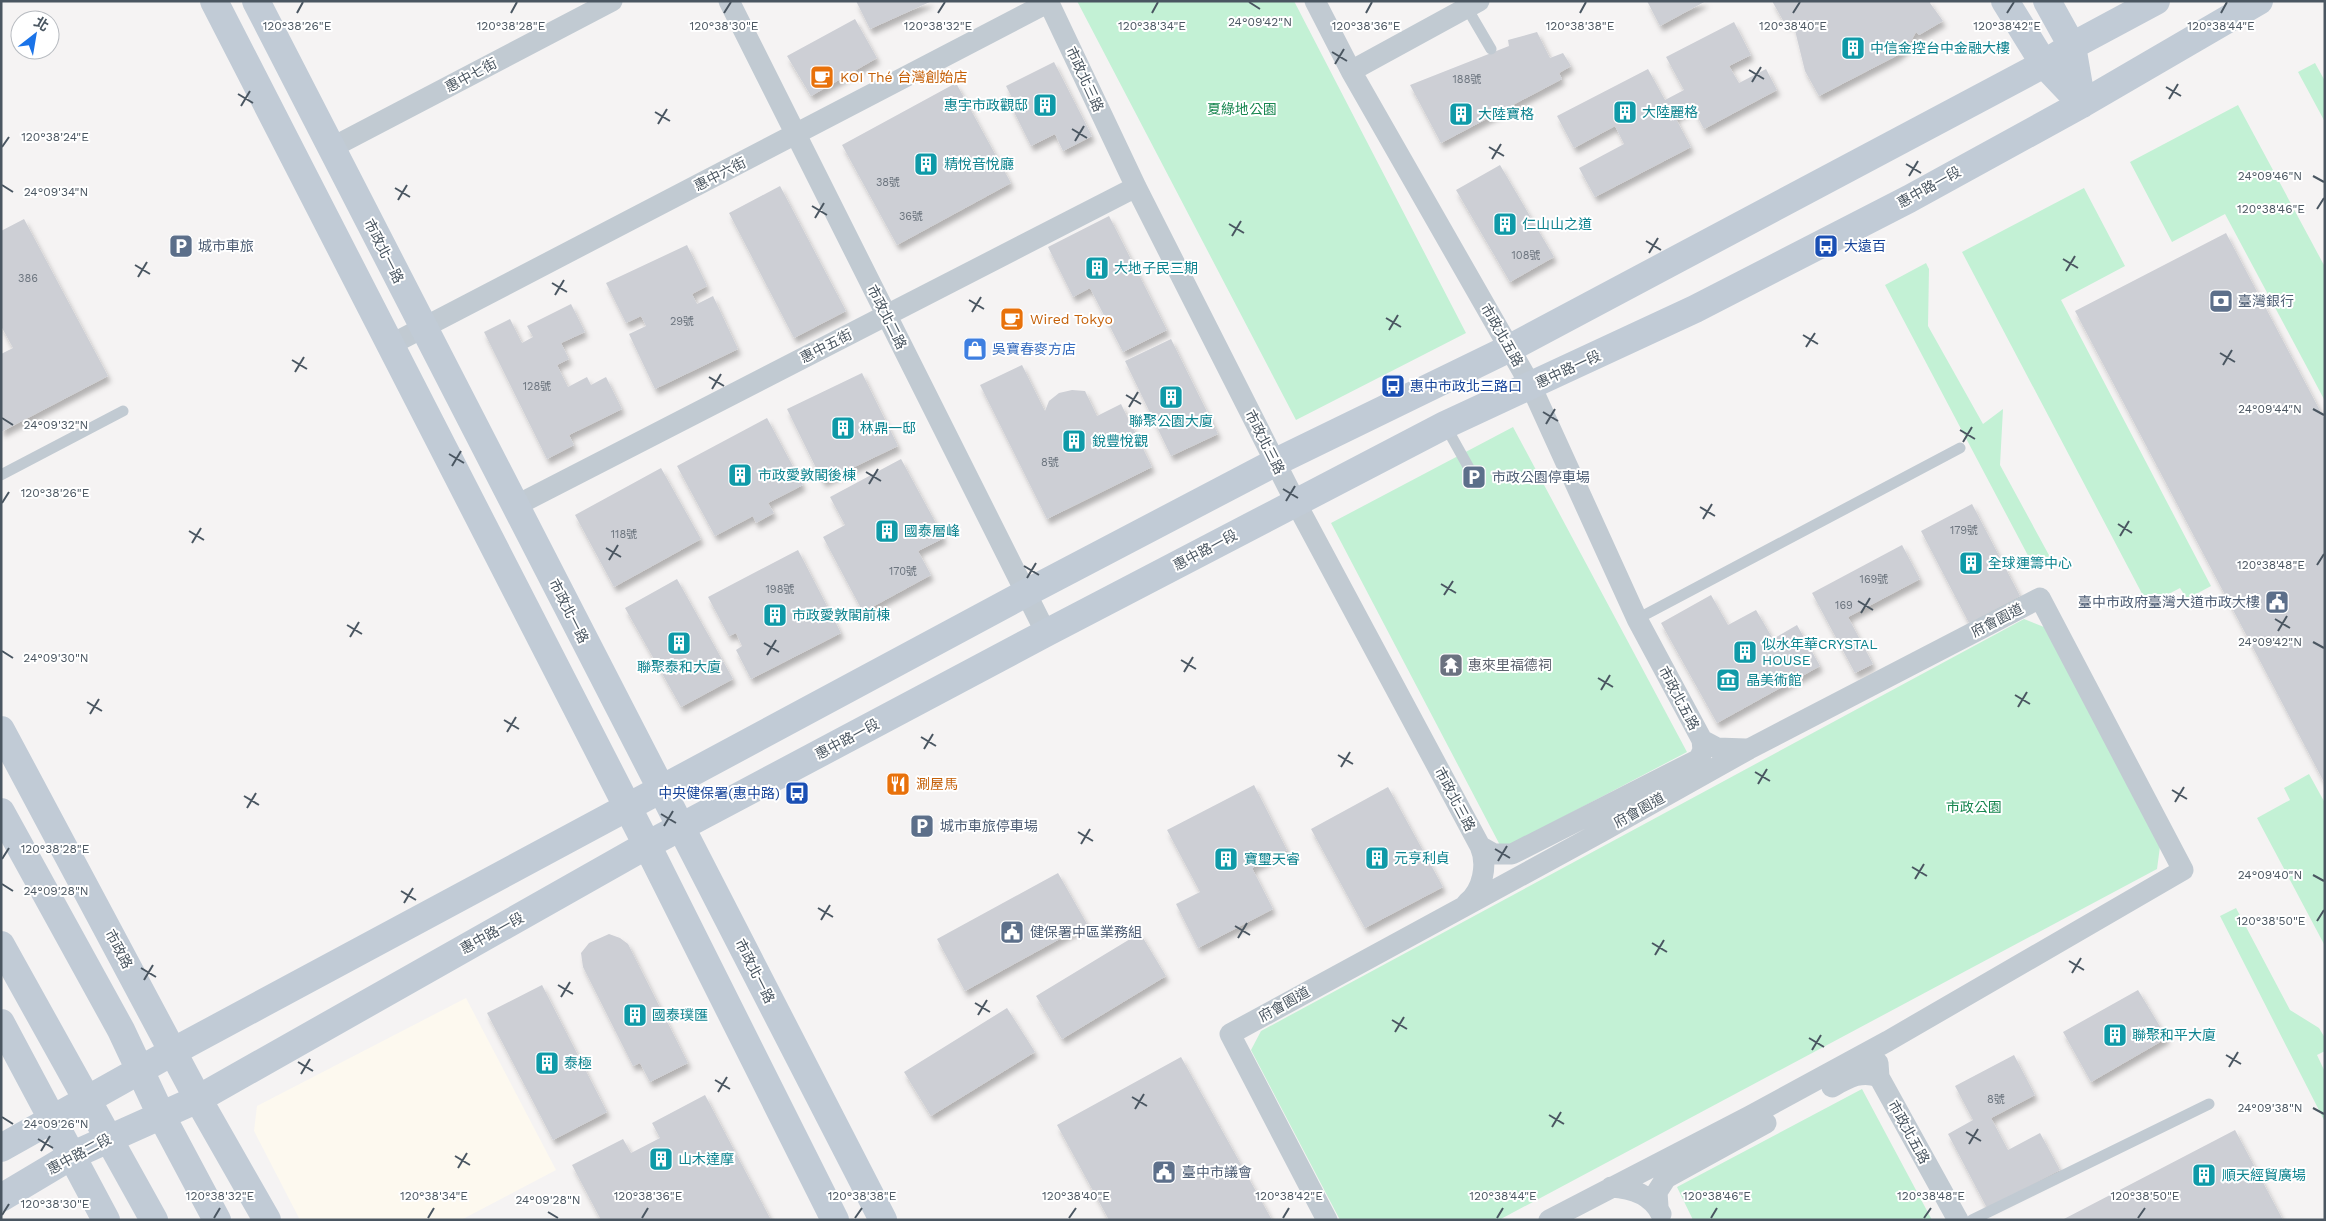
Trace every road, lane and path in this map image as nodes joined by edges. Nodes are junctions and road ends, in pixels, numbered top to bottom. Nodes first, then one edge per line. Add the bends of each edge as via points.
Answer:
1 (214, 1) edge
2 (256, 1) edge
3 (612, 1) edge
4 (729, 1) edge
5 (1316, 1) edge
6 (2005, 1) edge
7 (2047, 1) edge
8 (2156, 1) edge
9 (2258, 1) edge
10 (1048, 2) edge
11 (1473, 5) edge
12 (2072, 46) junction
13 (1491, 49) dead end
14 (2044, 64) junction
15 (1351, 71) junction
16 (2082, 104) junction
17 (796, 135) junction
18 (331, 148) junction
19 (1136, 187) junction
20 (886, 315) junction
21 (424, 328) junction
22 (390, 345) junction
23 (1510, 348) junction
24 (1531, 386) junction
25 (122, 411) dead end
26 (1445, 425) junction
27 (1960, 448) dead end
28 (1276, 462) junction
29 (1, 475) edge
30 (1474, 477) dead end
31 (1296, 503) junction
32 (515, 506) junction
33 (1026, 593) junction
34 (1637, 619) junction
35 (1046, 633) junction
36 (1, 730) edge
37 (1702, 740) junction
38 (1749, 749) junction
39 (661, 789) junction
40 (627, 807) junction
41 (1, 812) edge
42 (1590, 814) junction
43 (681, 827) junction
44 (1602, 832) junction
45 (647, 845) junction
46 (1480, 846) junction
47 (1467, 903) junction
48 (1, 945) edge
49 (1, 1023) edge
50 (1888, 1041) junction
51 (174, 1050) junction
52 (139, 1070) junction
53 (1879, 1077) junction
54 (88, 1098) junction
55 (198, 1099) junction
56 (2210, 1104) dead end
57 (160, 1115) junction
58 (52, 1118) junction
59 (1753, 1122) junction
60 (108, 1138) junction
61 (1, 1148) edge
62 (73, 1155) junction
63 (1611, 1187) junction
64 (1, 1198) edge
65 (1661, 1213) edge
66 (106, 1220) edge
67 (154, 1220) edge
68 (217, 1220) edge
69 (267, 1220) edge
70 (835, 1220) edge
71 (883, 1220) edge
72 (1327, 1220) edge
73 (1549, 1220) edge
74 (1958, 1220) edge
75 (1972, 1220) edge

1 - 22 street
2 - 18 street, 市政北一路
3 - 18 street, 惠中七街
4 - 17 street, 市政北二路
5 - 15 street, 市政北五路
6 - 14 street
7 - 12 street
8 - 12 street
9 - 16 street, 惠中路一段
10 - 17 street, 惠中六街
10 - 19 street, 市政北三路
11 - 13 lane
11 - 15 street
12 - 14 street
12 - 16 street
14 - 16 street
14 - 23 street
15 - 23 street, 市政北五路
16 - 24 street, 惠中路一段 via 1909,199 1696,309
17 - 20 street, 市政北二路
17 - 21 street, 惠中六街
18 - 21 street, 市政北一路
19 - 20 street, 惠中五街
19 - 28 street, 市政北三路
20 - 32 street, 惠中五街
20 - 33 street, 市政北二路
21 - 22 street, 惠中六街
21 - 32 street, 市政北一路
22 - 40 street
23 - 24 street, 市政北五路
23 - 28 street
24 - 26 street, 惠中路一段
24 - 34 street, 市政北五路
25 - 29 lane
26 - 30 lane
26 - 31 street, 惠中路一段
27 - 34 lane
28 - 31 street, 市政北三路
28 - 33 street
31 - 35 street, 惠中路一段
31 - 46 street, 市政北三路
32 - 39 street, 市政北一路
33 - 35 street, 市政北二路
33 - 39 street
34 - 37 street, 市政北五路
35 - 43 street, 惠中路一段
36 - 51 street, 市政路
37 - 38 street, 市政北五路 via 1722,749
37 - 42 street via 1703,750 1699,759
38 - 44 street, 府會園道
38 - 50 street, 府會園道 via 2040,598 2183,870
39 - 40 street
39 - 43 street, 市政北一路
40 - 45 street
40 - 51 street
41 - 52 street via 121,1030
42 - 44 street
42 - 46 street via 1512,854 1494,854
43 - 45 street, 惠中路一段
43 - 71 street, 市政北一路
44 - 47 street, 府會園道
45 - 55 street, 惠中路一段
45 - 70 street
46 - 47 street, 市政北三路 via 1484,860 1482,877 1475,895
47 - 72 street, 府會園道 via 1230,1034
48 - 54 street
49 - 58 street
50 - 53 street via 1878,1060
50 - 59 street, 府會園道
51 - 52 street
51 - 55 street, 市政路
52 - 54 street
52 - 57 street
53 - 59 street via 1865,1074 1850,1077
53 - 74 street, 市政北五路
54 - 58 street
54 - 60 street
55 - 57 street, 惠中路一段
55 - 69 street, 市政路
56 - 75 lane
57 - 60 street, 惠中路二段
57 - 68 street
58 - 61 street
58 - 62 street
59 - 63 street, 府會園道
59 - 65 street via 1666,1178 1657,1192
60 - 62 street, 惠中路二段
60 - 67 street
62 - 64 street, 惠中路二段
62 - 66 street
63 - 65 street via 1636,1192
63 - 73 street, 府會園道

